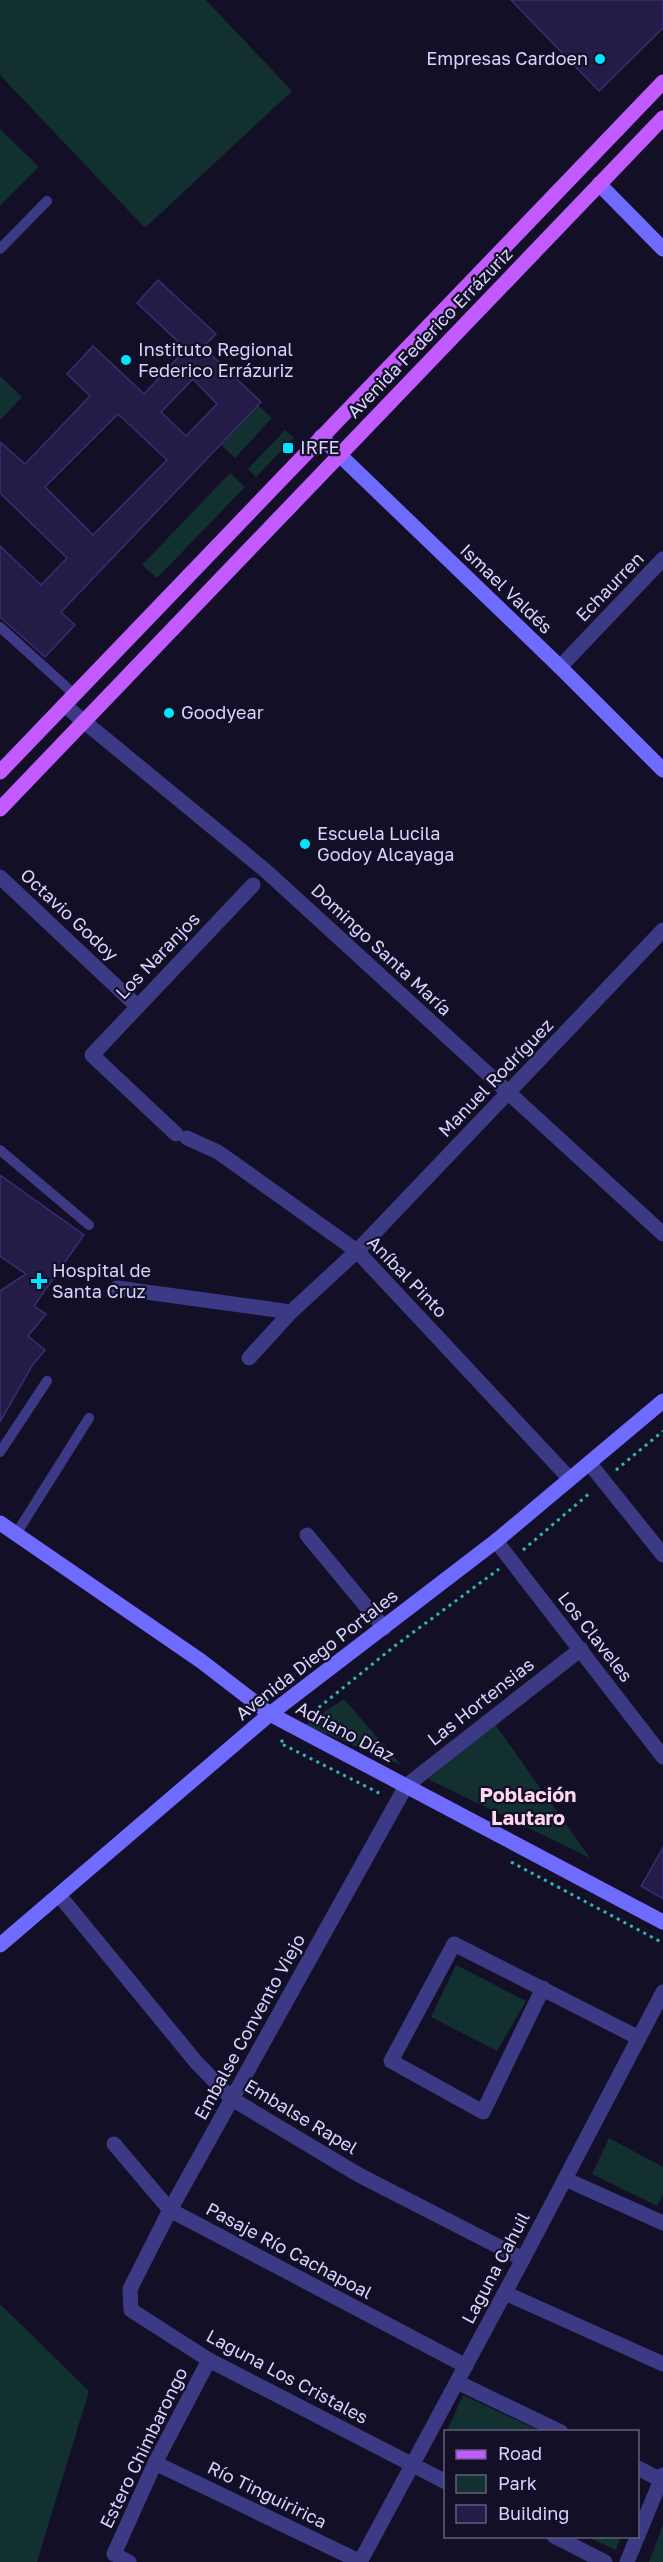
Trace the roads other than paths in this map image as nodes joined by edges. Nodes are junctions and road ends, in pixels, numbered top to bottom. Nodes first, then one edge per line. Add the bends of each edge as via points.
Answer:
1 (663, 82) edge
2 (663, 118) edge
3 (564, 184) junction
4 (599, 184) junction
5 (47, 201) dead end
6 (0, 249) edge
7 (663, 249) edge
8 (321, 437) junction
9 (339, 455) junction
10 (663, 559) edge
11 (0, 627) edge
12 (560, 667) junction
13 (69, 700) junction
14 (84, 721) junction
15 (663, 770) edge
16 (0, 772) edge
17 (0, 809) edge
18 (0, 877) edge
19 (253, 885) dead end
20 (663, 930) edge
21 (137, 1005) junction
22 (509, 1094) junction
23 (181, 1136) joint
24 (0, 1150) edge
25 (88, 1225) dead end
26 (663, 1234) edge
27 (357, 1251) junction
28 (117, 1288) dead end
29 (291, 1312) junction
30 (249, 1358) dead end
31 (47, 1381) dead end
32 (663, 1401) edge
33 (89, 1418) dead end
34 (0, 1452) edge
35 (590, 1464) junction
36 (570, 1479) junction
37 (0, 1523) edge
38 (16, 1534) junction
39 (307, 1535) dead end
40 (496, 1541) junction
41 (663, 1555) edge
42 (384, 1628) junction
43 (581, 1649) junction
44 (270, 1714) junction
45 (663, 1756) edge
46 (406, 1786) junction
47 (59, 1895) junction
48 (663, 1922) edge
49 (0, 1945) edge
50 (543, 1988) junction
51 (663, 1992) edge
52 (639, 2038) junction
53 (232, 2099) junction
54 (114, 2144) dead end
55 (565, 2179) junction
56 (170, 2210) junction
57 (663, 2223) edge
58 (523, 2259) junction
59 (130, 2289) joint
60 (505, 2293) junction
61 (209, 2360) junction
62 (663, 2364) edge
63 (466, 2366) junction
64 (457, 2382) junction
65 (557, 2430) edge
66 (155, 2463) junction
67 (412, 2465) junction
68 (639, 2468) edge
69 (662, 2478) edge
70 (444, 2481) edge
71 (639, 2533) edge
72 (558, 2538) edge
73 (637, 2538) edge
74 (129, 2562) edge
75 (361, 2562) edge
76 (604, 2562) edge
77 (627, 2562) edge

1 - 3 main road, Avenida Federico Errázuriz
2 - 4 main road, Avenida Federico Errázuriz
3 - 4 main road
3 - 8 main road, Avenida Federico Errázuriz
4 - 7 main road
4 - 9 main road, Avenida Federico Errázuriz
5 - 6 lane
8 - 9 main road, Ismael Valdés
8 - 13 main road, Avenida Federico Errázuriz
9 - 12 main road, Ismael Valdés
9 - 14 main road, Avenida Federico Errázuriz
10 - 12 street, Echaurren
11 - 13 lane
12 - 15 main road, Ismael Valdés
13 - 14 street, Domingo Santa María
13 - 16 main road, Avenida Federico Errázuriz
14 - 17 main road, Avenida Federico Errázuriz
14 - 22 street, Domingo Santa María via 266,871
18 - 21 street, Octavio Godoy
19 - 21 street, Los Naranjos
20 - 22 street, Manuel Rodríguez
21 - 23 street, Los Naranjos via 92,1055
22 - 26 street, Domingo Santa María
22 - 27 street, Manuel Rodríguez
23 - 27 street, Aníbal Pinto via 218,1152
24 - 25 lane
27 - 29 street, Manuel Rodríguez
27 - 36 street, Aníbal Pinto
28 - 29 street
29 - 30 street, Manuel Rodríguez
31 - 34 lane
32 - 35 main road, Avenida Diego Portales
33 - 38 lane
35 - 36 main road, Avenida Diego Portales
35 - 41 street
36 - 40 main road, Avenida Diego Portales
37 - 38 main road, Adriano Díaz
38 - 44 main road, Adriano Díaz
39 - 42 street
40 - 42 main road, Avenida Diego Portales
40 - 43 street, Los Claveles
42 - 44 main road, Avenida Diego Portales
43 - 45 street, Los Claveles
43 - 46 street, Las Hortensias
44 - 46 main road, Adriano Díaz
44 - 47 main road, Avenida Diego Portales
46 - 48 main road, Adriano Díaz
46 - 53 street, Embalse Convento Viejo
47 - 49 main road, Avenida Diego Portales
47 - 53 street, Embalse Rapel via 196,2062
50 - 50 street via 483,2112 391,2061 454,1944
50 - 52 street
51 - 52 street, Laguna Cahuil
52 - 55 street, Laguna Cahuil
53 - 56 street, Embalse Convento Viejo
53 - 58 street, Embalse Rapel via 358,2175
54 - 56 street, Pasaje Río Cachapoal
55 - 57 street
55 - 58 street, Laguna Cahuil
56 - 59 street, Embalse Convento Viejo
56 - 63 street, Pasaje Río Cachapoal
58 - 60 street, Laguna Cahuil
59 - 61 street, Laguna Los Cristales via 131,2310
60 - 62 street
60 - 63 street, Laguna Cahuil
61 - 66 street, Estero Chimbarongo
61 - 67 street, Laguna Los Cristales
63 - 64 street, Laguna Cahuil
64 - 65 street
64 - 67 street, Laguna Cahuil
66 - 74 street, Estero Chimbarongo via 114,2554
66 - 75 street, Río Tinguiririca
67 - 70 street, Laguna Los Cristales
67 - 75 street, Laguna Cahuil
68 - 69 street
69 - 71 street
72 - 76 street
73 - 77 street

